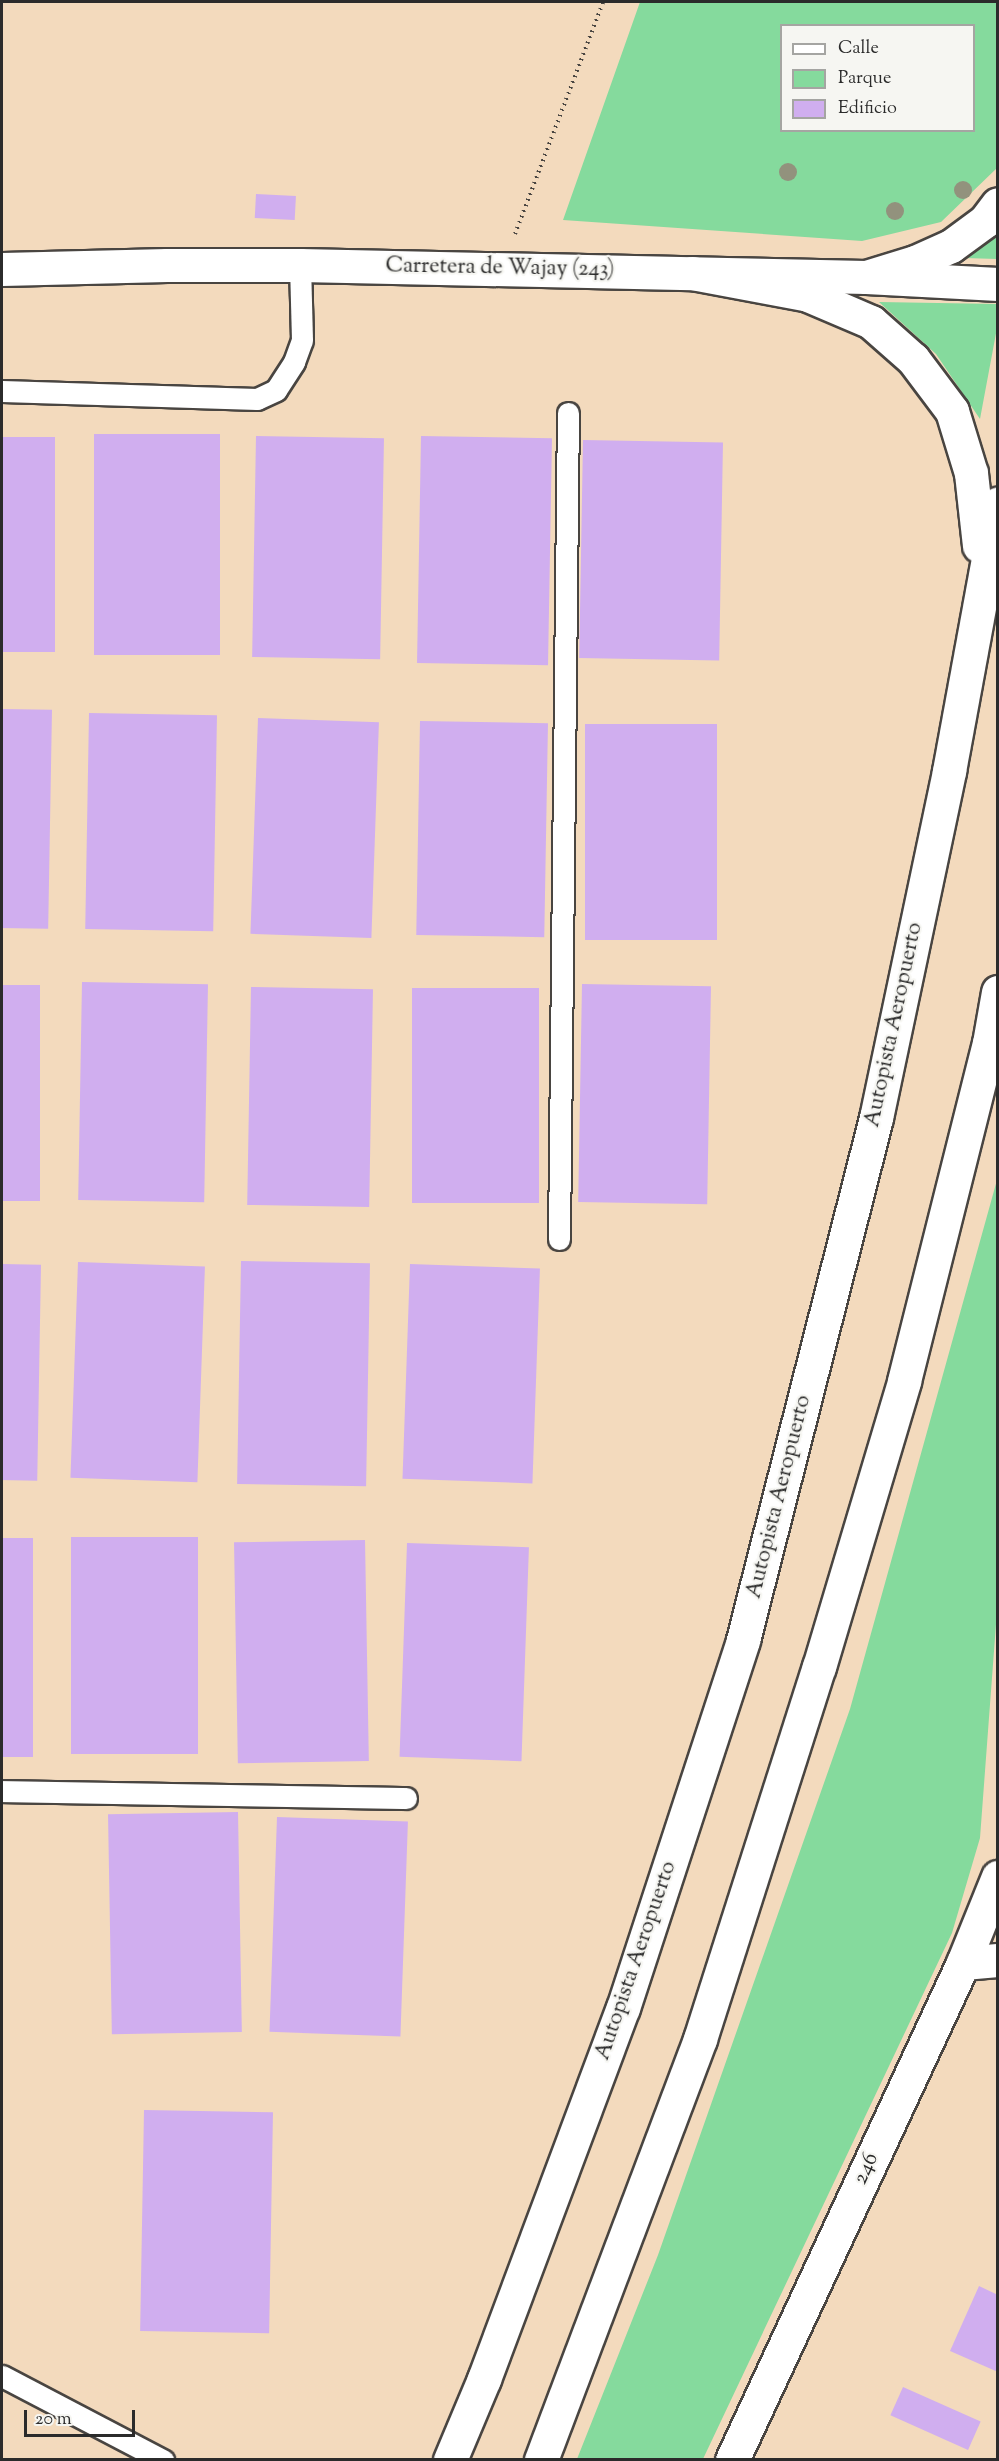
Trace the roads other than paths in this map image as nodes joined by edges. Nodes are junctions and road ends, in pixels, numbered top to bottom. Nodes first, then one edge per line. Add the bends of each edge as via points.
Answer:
1 (998, 204) edge
2 (300, 265) junction
3 (2, 269) edge
4 (692, 273) junction
5 (866, 277) junction
6 (998, 284) edge
7 (2, 391) edge
8 (568, 412) dead end
9 (998, 503) edge
10 (984, 586) junction
11 (998, 992) edge
12 (559, 1239) dead end
13 (2, 1791) edge
14 (406, 1798) dead end
15 (998, 1877) edge
16 (998, 1960) edge
17 (963, 1963) junction
18 (2, 2376) edge
19 (163, 2460) edge
20 (450, 2460) edge
21 (541, 2460) edge
22 (732, 2460) edge

1 - 5 main road via 985,221 951,246
2 - 3 main road, Carretera de Wajay (243)
2 - 4 main road, Carretera de Wajay (243)
2 - 7 lane via 302,340 294,362 276,390 258,399
4 - 5 main road, Carretera de Wajay (243)
4 - 10 main road via 808,295 871,322 913,359 952,411 971,473
5 - 6 main road, Carretera de Wajay (243)
8 - 12 lane
9 - 10 main road, Autopista Aeropuerto
10 - 20 main road, Autopista Aeropuerto via 876,1118 743,1641 623,2008
11 - 21 main road via 989,1043 904,1381 819,1668 700,2039
13 - 14 lane
15 - 17 main road, 246
16 - 17 main road
17 - 22 main road, 246
18 - 19 lane

